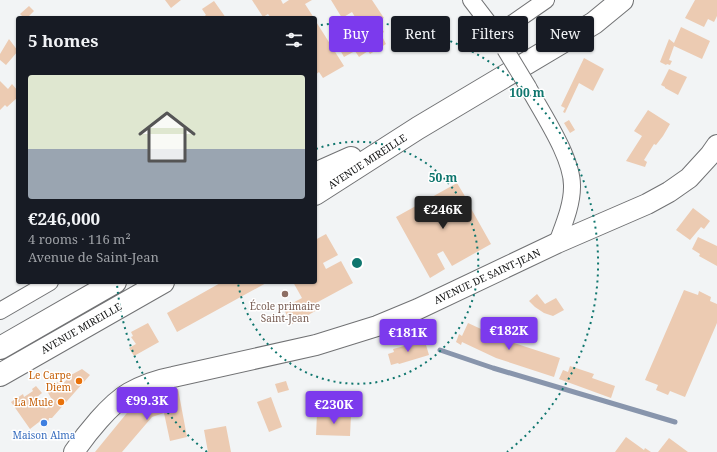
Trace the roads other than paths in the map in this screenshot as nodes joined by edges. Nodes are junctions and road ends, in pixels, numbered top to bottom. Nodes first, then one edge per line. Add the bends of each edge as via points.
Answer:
1 (471, 0) edge
2 (546, 0) edge
3 (622, 0) edge
4 (483, 16) edge
5 (523, 16) edge
6 (507, 52) edge
7 (418, 128) junction
8 (717, 145) edge
9 (317, 173) edge
10 (317, 193) edge
11 (557, 243) junction
12 (47, 284) edge
13 (112, 284) edge
14 (159, 284) edge
15 (0, 311) edge
16 (0, 348) edge
17 (0, 375) edge
18 (74, 452) edge

1 - 4 street
2 - 5 street
3 - 7 main road, AVENUE MIREILLE via 594,23
6 - 11 street, bridge via 561,147 570,170 573,187 571,201
7 - 9 main road, AVENUE MIREILLE
7 - 10 main road, AVENUE MIREILLE
8 - 11 street, AVENUE DE SAINT-JEAN via 689,178 669,192
11 - 18 street, AVENUE DE SAINT-JEAN via 377,326 316,345 155,381 143,386 128,394 110,409
12 - 15 street
13 - 16 main road
14 - 17 main road, AVENUE MIREILLE

